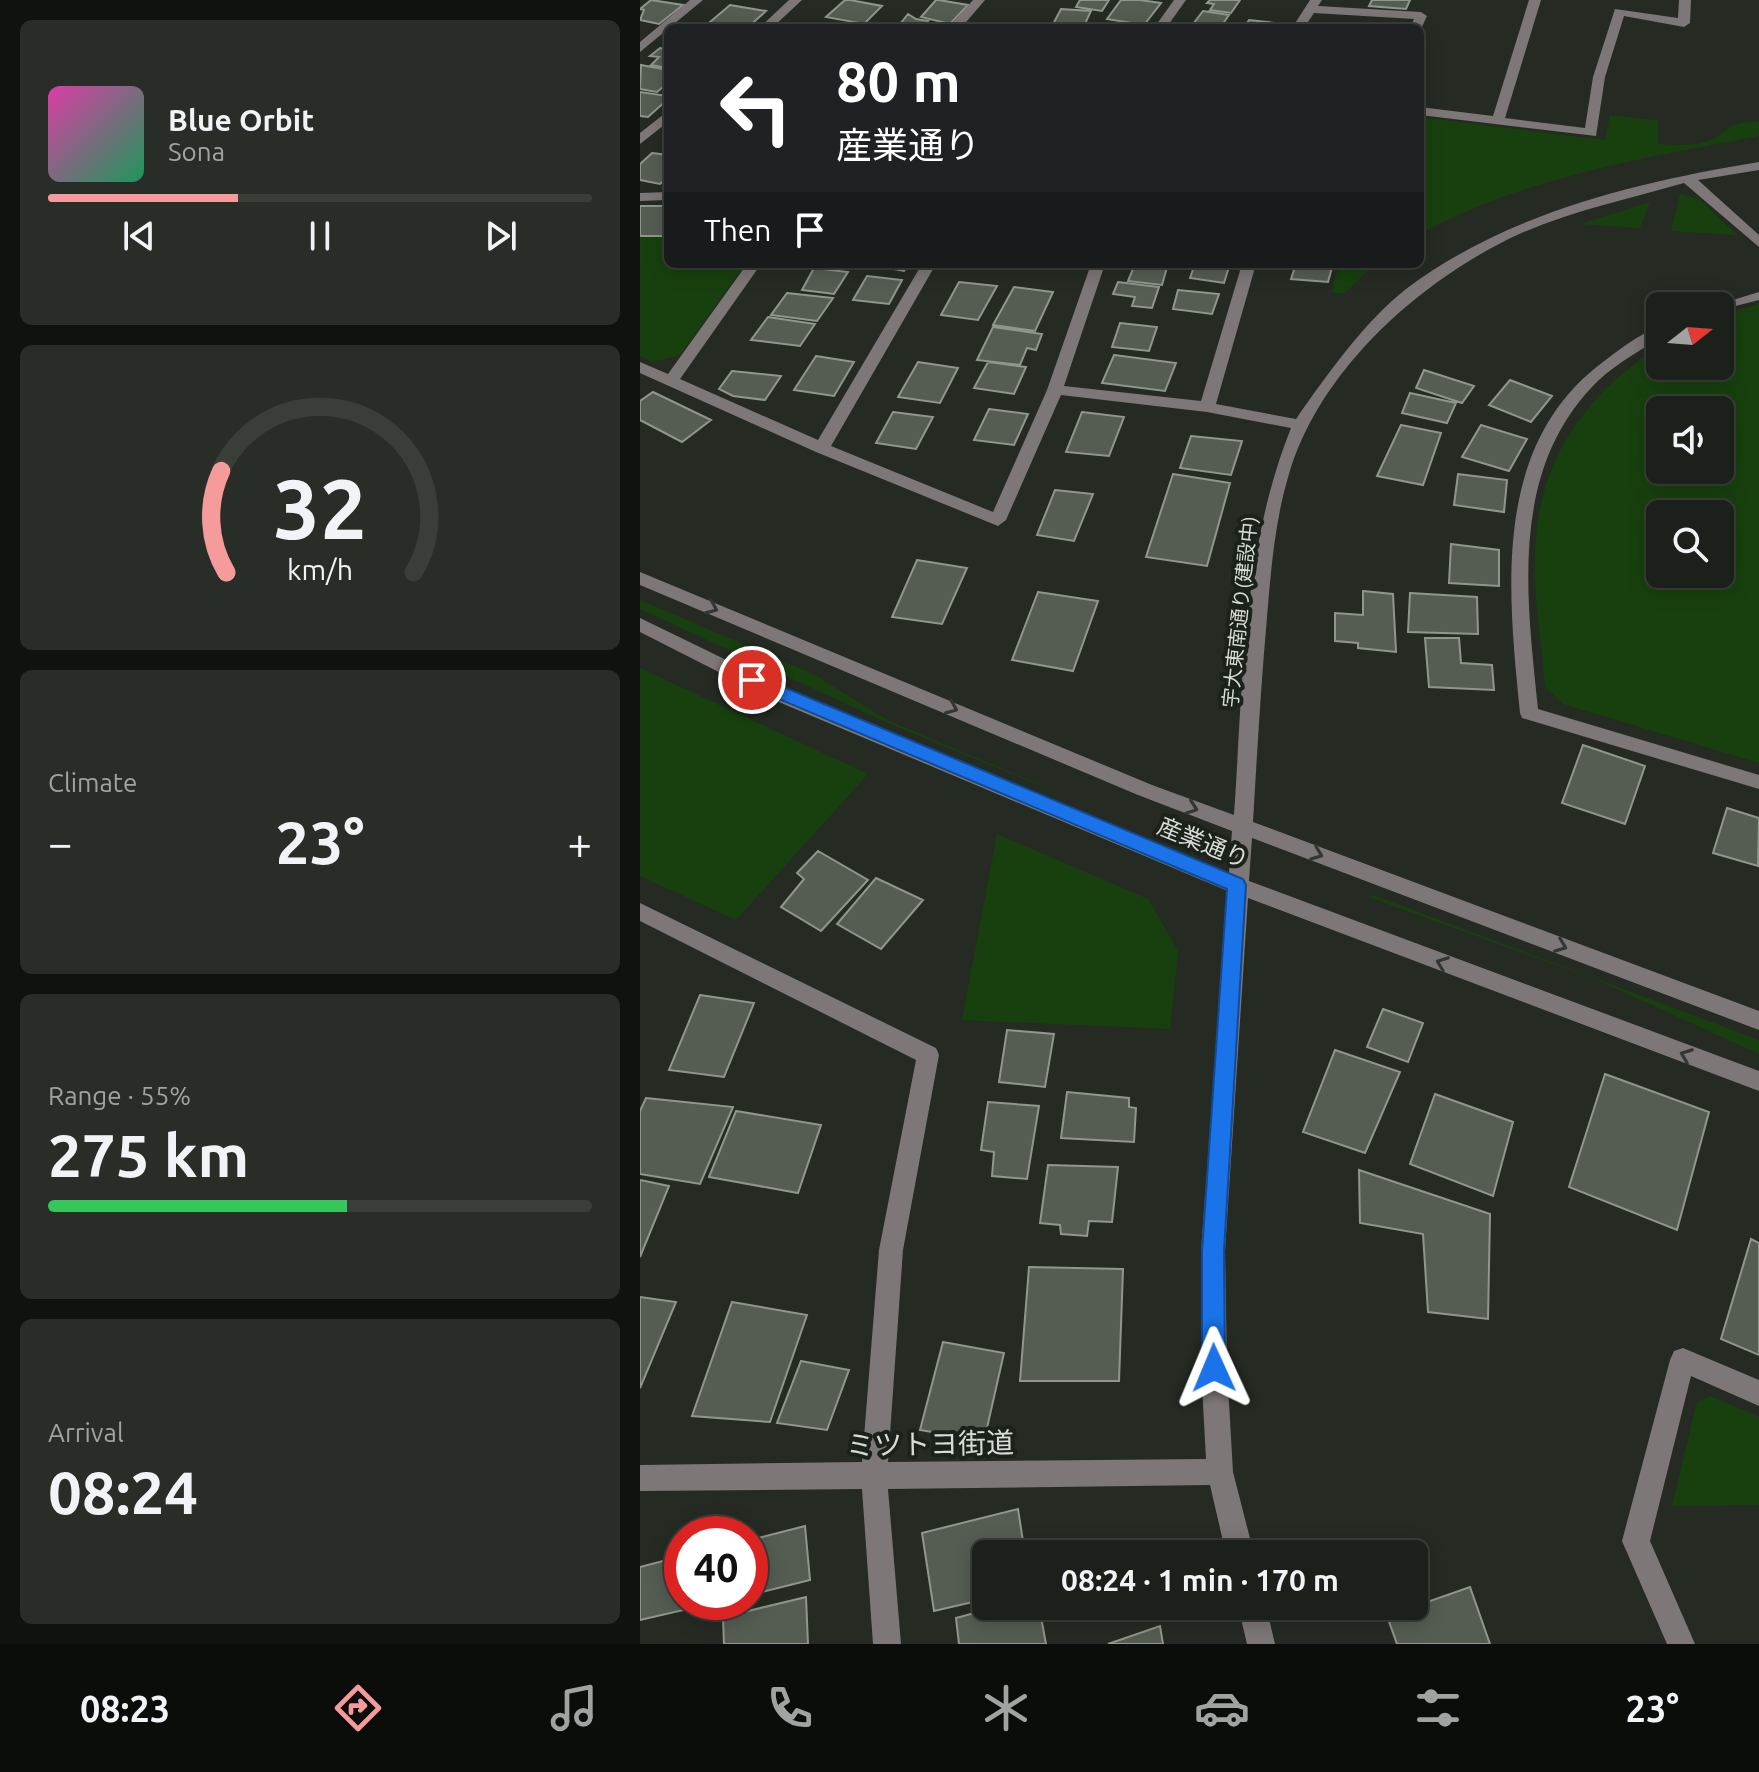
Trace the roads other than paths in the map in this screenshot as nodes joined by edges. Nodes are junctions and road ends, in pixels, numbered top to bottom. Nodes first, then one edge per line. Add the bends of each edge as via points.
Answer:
1 (697, 0) edge
2 (796, 0) edge
3 (979, 0) edge
4 (1180, 0) edge
5 (1535, 0) edge
6 (1685, 0) edge
7 (1314, 4) edge
8 (668, 24) edge
9 (769, 24) edge
10 (958, 24) edge
11 (1163, 24) edge
12 (1301, 24) edge
13 (1418, 24) edge
14 (664, 28) edge
15 (640, 48) edge
16 (1424, 112) edge
17 (664, 118) edge
18 (1498, 121) junction
19 (640, 124) edge
20 (655, 126) junction
21 (640, 140) edge
22 (1759, 166) edge
23 (1687, 178) junction
24 (664, 196) edge
25 (640, 197) edge
26 (1759, 243) edge
27 (751, 268) edge
28 (927, 268) edge
29 (1097, 268) edge
30 (1248, 268) edge
31 (1759, 296) edge
32 (1734, 302) edge
33 (1646, 341) edge
34 (640, 367) edge
35 (671, 381) junction
36 (1055, 390) junction
37 (1207, 407) junction
38 (1300, 425) junction
39 (822, 448) junction
40 (640, 578) edge
41 (640, 624) edge
42 (1759, 782) edge
43 (1244, 827) junction
44 (1236, 885) junction
45 (640, 911) edge
46 (1759, 1021) edge
47 (1759, 1081) edge
48 (1759, 1393) edge
49 (1220, 1472) junction
50 (874, 1477) junction
51 (640, 1478) edge
52 (1237, 1540) edge
53 (1255, 1620) edge
54 (887, 1644) edge
55 (1261, 1644) edge
56 (1681, 1644) edge

1 - 8 street
2 - 9 street
3 - 10 street
4 - 11 street
5 - 18 street
6 - 18 street via 1684,23 1619,12 1599,77 1591,133
7 - 12 street
7 - 13 street via 1421,16
14 - 15 street
16 - 18 street
17 - 20 street
19 - 20 street
20 - 21 street
22 - 23 street, 宇大東南通り(建設中)
23 - 26 street
23 - 38 street, 宇大東南通り(建設中) via 1567,212 1456,262 1380,321
24 - 25 street
27 - 35 street
28 - 39 street
29 - 36 street
30 - 37 street
31 - 32 street
33 - 42 street via 1611,363 1563,413 1525,496 1518,554 1529,713
34 - 35 street
35 - 39 street
36 - 37 street
36 - 39 street via 998,520
37 - 38 street
38 - 43 street, 宇大東南通り(建設中) via 1281,473 1265,545
40 -> 43 street, 産業通り
41 - 44 street, 産業通り via 781,695
43 - 44 street, 宇大東南通り(建設中)
43 -> 46 street, 産業通り
47 -> 44 street, 産業通り
44 - 49 street, 宇大東南通り(建設中) via 1213,1251
45 - 50 street via 928,1055 891,1250
48 - 56 street via 1683,1360 1636,1541
49 - 50 street, ミツトヨ街道
49 - 52 street, 宇大東南通り(建設中)
50 - 51 street, ミツトヨ街道
50 - 54 street
53 - 55 street

